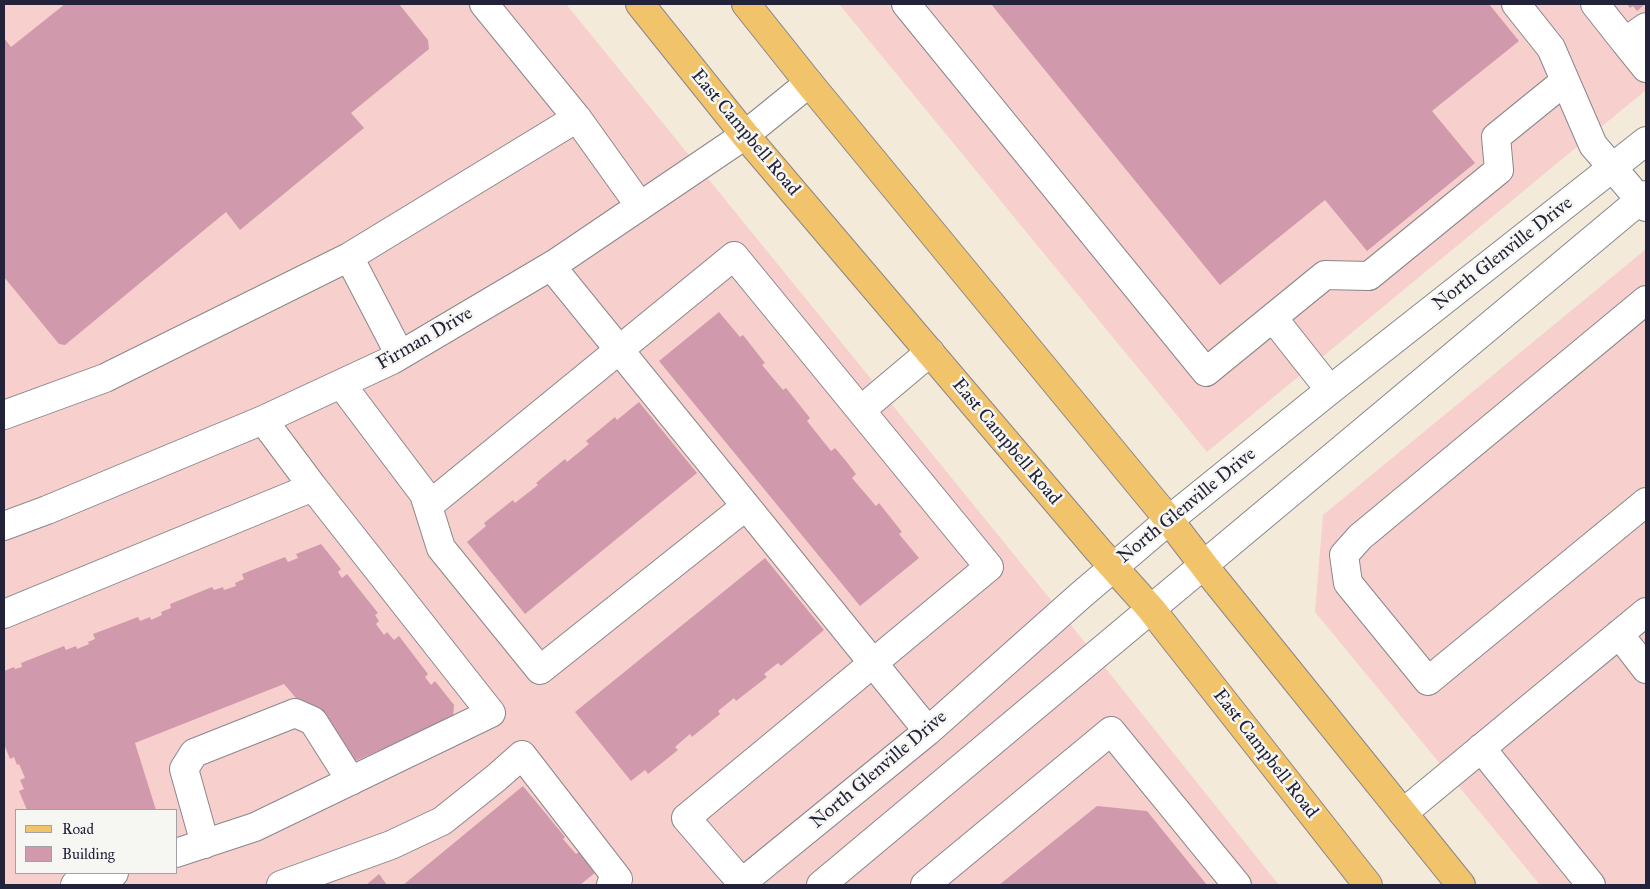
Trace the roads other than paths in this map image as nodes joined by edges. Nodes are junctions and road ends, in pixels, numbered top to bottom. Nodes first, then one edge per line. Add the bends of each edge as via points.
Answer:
1 (484, 4) edge
2 (640, 4) edge
3 (746, 4) edge
4 (906, 4) edge
5 (1516, 4) edge
6 (1594, 4) edge
7 (1636, 35) edge
8 (1646, 68) edge
9 (1565, 81) junction
10 (809, 83) junction
11 (577, 118) junction
12 (745, 135) junction
13 (1646, 142) edge
14 (1612, 168) junction
15 (1644, 201) edge
16 (640, 206) junction
17 (349, 257) junction
18 (552, 266) junction
19 (1646, 300) edge
20 (1273, 318) junction
21 (619, 350) junction
22 (930, 352) junction
23 (400, 355) junction
24 (341, 384) junction
25 (1330, 390) junction
26 (861, 410) junction
27 (4, 415) edge
28 (263, 420) junction
29 (313, 487) junction
30 (1646, 502) edge
31 (428, 506) junction
32 (746, 506) junction
33 (1169, 520) junction
34 (4, 526) edge
35 (1204, 566) junction
36 (1113, 567) junction
37 (1151, 609) junction
38 (1646, 612) edge
39 (4, 614) edge
40 (1619, 634) junction
41 (874, 664) junction
42 (1646, 669) edge
43 (928, 732) junction
44 (1481, 748) junction
45 (351, 781) junction
46 (1403, 813) junction
47 (205, 844) junction
48 (178, 852) edge
49 (111, 874) edge
50 (619, 883) edge
51 (743, 884) edge
52 (75, 885) edge
53 (280, 885) edge
54 (821, 885) edge
55 (925, 885) edge
56 (1237, 885) edge
57 (1368, 885) edge
58 (1461, 885) edge
59 (1591, 885) edge

1 - 11 street
2 - 12 main road, East Campbell Road
3 - 10 main road
4 - 20 street via 1206,372
5 - 9 street via 1551,48
6 - 7 street
7 - 8 street
9 - 14 street via 1593,145
9 - 20 street via 1496,137 1499,170 1369,276 1325,275
10 - 12 street, Firman Drive
10 - 33 main road
11 - 16 street
11 - 17 street
12 - 16 street, Firman Drive
12 - 22 main road, East Campbell Road
13 - 14 street, North Glenville Drive
14 - 15 street
14 - 25 street, North Glenville Drive
15 - 35 street
16 - 18 street, Firman Drive
17 - 23 street
17 - 27 street via 105,378
18 - 21 street
18 - 23 street, Firman Drive
19 - 30 street via 1360,537 1344,556 1348,583 1428,681
20 - 25 street
21 - 26 street via 734,256
21 - 31 street
21 - 32 street
22 - 26 street
22 - 36 main road, East Campbell Road
23 - 24 street, Firman Drive
24 - 28 street, Firman Drive
24 - 31 street via 424,494
25 - 33 street, North Glenville Drive
26 - 41 street via 989,567
28 - 29 street
28 - 34 street, Firman Drive
29 - 39 street
29 - 45 street via 491,713
31 - 32 street via 441,548 540,670
32 - 41 street
33 - 35 main road
33 - 36 street, North Glenville Drive
35 - 37 street
35 - 46 main road
36 - 37 main road, East Campbell Road
36 - 43 street, North Glenville Drive
37 - 54 street
37 - 57 main road, East Campbell Road
38 - 40 street
40 - 42 street
40 - 44 street
41 - 43 street
41 - 51 street via 686,818
43 - 51 street, North Glenville Drive
44 - 46 street
44 - 59 street
45 - 47 street via 256,827
45 - 47 street via 313,721 295,713 194,753 184,769
46 - 58 main road
47 - 48 street
49 - 52 street
50 - 53 street via 522,755 442,821 391,845
55 - 56 street via 1111,731

